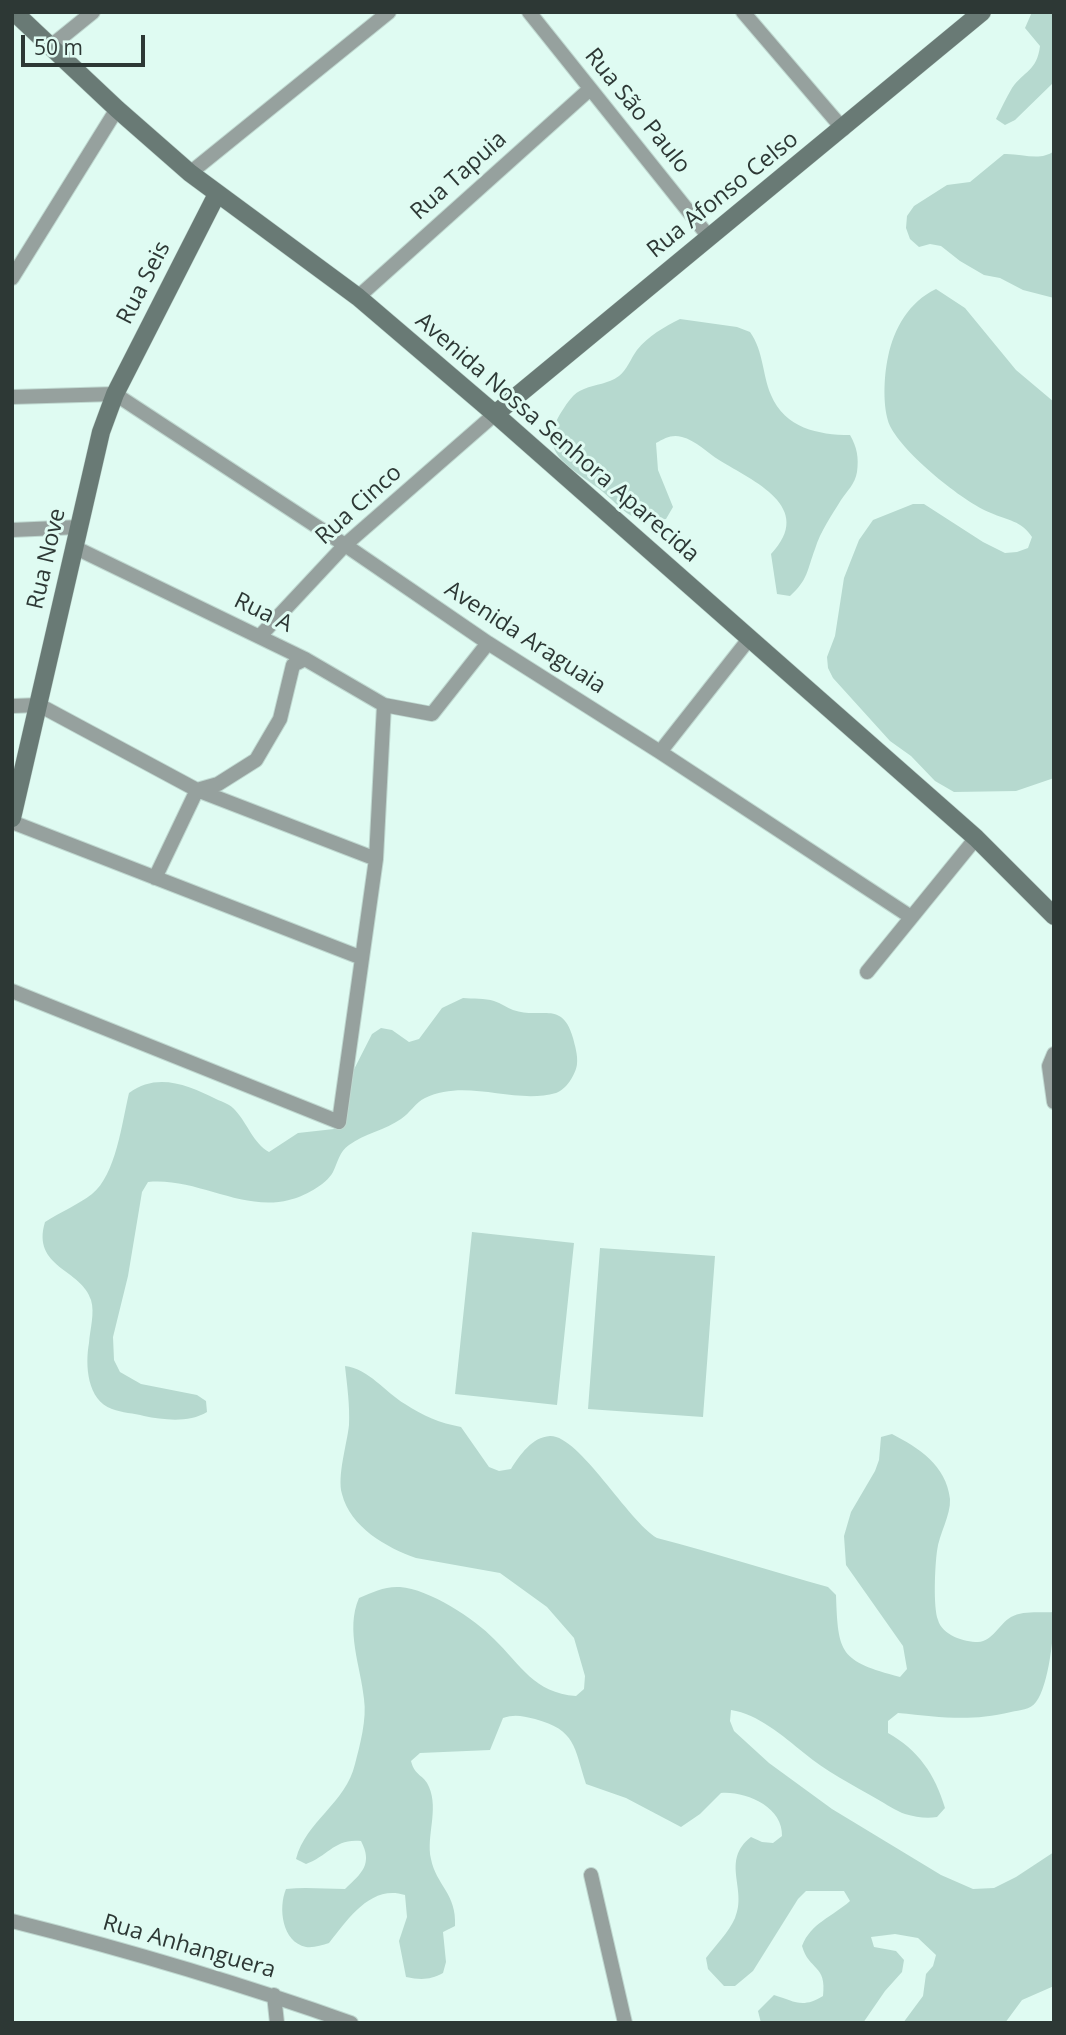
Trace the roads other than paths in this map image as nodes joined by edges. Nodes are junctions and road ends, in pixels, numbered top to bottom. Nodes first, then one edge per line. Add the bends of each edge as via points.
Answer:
1 (14, 12) edge
2 (93, 12) edge
3 (388, 12) edge
4 (529, 12) edge
5 (743, 12) edge
6 (982, 12) edge
7 (51, 46) junction
8 (590, 89) junction
9 (117, 109) junction
10 (843, 129) junction
11 (190, 173) junction
12 (217, 194) junction
13 (709, 237) junction
14 (12, 278) edge
15 (358, 297) junction
16 (116, 394) junction
17 (12, 397) edge
18 (495, 414) junction
19 (79, 527) junction
20 (12, 530) edge
21 (345, 545) junction
22 (75, 547) junction
23 (260, 636) junction
24 (749, 639) junction
25 (488, 643) junction
26 (305, 659) junction
27 (39, 705) junction
28 (384, 705) junction
29 (12, 706) edge
30 (660, 752) junction
31 (197, 790) junction
32 (13, 813) edge
33 (976, 838) junction
34 (376, 859) junction
35 (155, 878) junction
36 (1054, 916) edge
37 (911, 917) junction
38 (362, 958) junction
39 (867, 972) dead end
40 (12, 991) edge
41 (1054, 1054) edge
42 (1054, 1102) edge
43 (591, 1875) dead end
44 (12, 1921) edge
45 (274, 1995) junction
46 (277, 2023) edge
47 (351, 2023) edge
48 (625, 2023) edge

1 - 7 street, Avenida Nossa Senhora Aparecida
2 - 7 street
3 - 11 street
4 - 8 street, Rua São Paulo
5 - 10 street
6 - 10 street, Rua Afonso Celso
7 - 9 street, Avenida Nossa Senhora Aparecida
8 - 13 street, Rua São Paulo
8 - 15 street, Rua Tapuia
9 - 11 street, Avenida Nossa Senhora Aparecida
9 - 14 street
10 - 13 street, Rua Afonso Celso
11 - 12 street, Avenida Nossa Senhora Aparecida
12 - 15 street, Avenida Nossa Senhora Aparecida
12 - 16 street, Rua Seis
13 - 18 street, Rua Afonso Celso
15 - 18 street, Avenida Nossa Senhora Aparecida
16 - 17 street
16 - 19 street, Rua Nove
16 - 21 street, Avenida Araguaia
18 - 21 street, Rua Cinco
18 - 24 street, Avenida Nossa Senhora Aparecida
19 - 20 street
19 - 22 street, Rua Nove
21 - 23 street, Rua Cinco
21 - 25 street, Avenida Araguaia
22 - 23 street, Rua A
22 - 27 street, Rua Nove
23 - 26 street, Rua A
24 - 30 street
24 - 33 street, Avenida Nossa Senhora Aparecida
25 - 28 street, Rua A via 432,713
25 - 30 street, Avenida Araguaia
26 - 28 street, Rua A
26 - 31 street via 293,665 280,719 256,760 218,784
27 - 29 street
27 - 31 street
27 - 32 street, Rua Nove
28 - 34 street
30 - 37 street, Avenida Araguaia
31 - 34 street
31 - 35 street
32 - 35 street
33 - 36 street, Avenida Nossa Senhora Aparecida
33 - 37 street
34 - 38 street
35 - 38 street
37 - 39 street
38 - 40 street via 339,1122
41 - 42 street via 1049,1066
43 - 48 street
44 - 45 street, Rua Anhanguera
45 - 46 street
45 - 47 street, Rua Anhanguera

